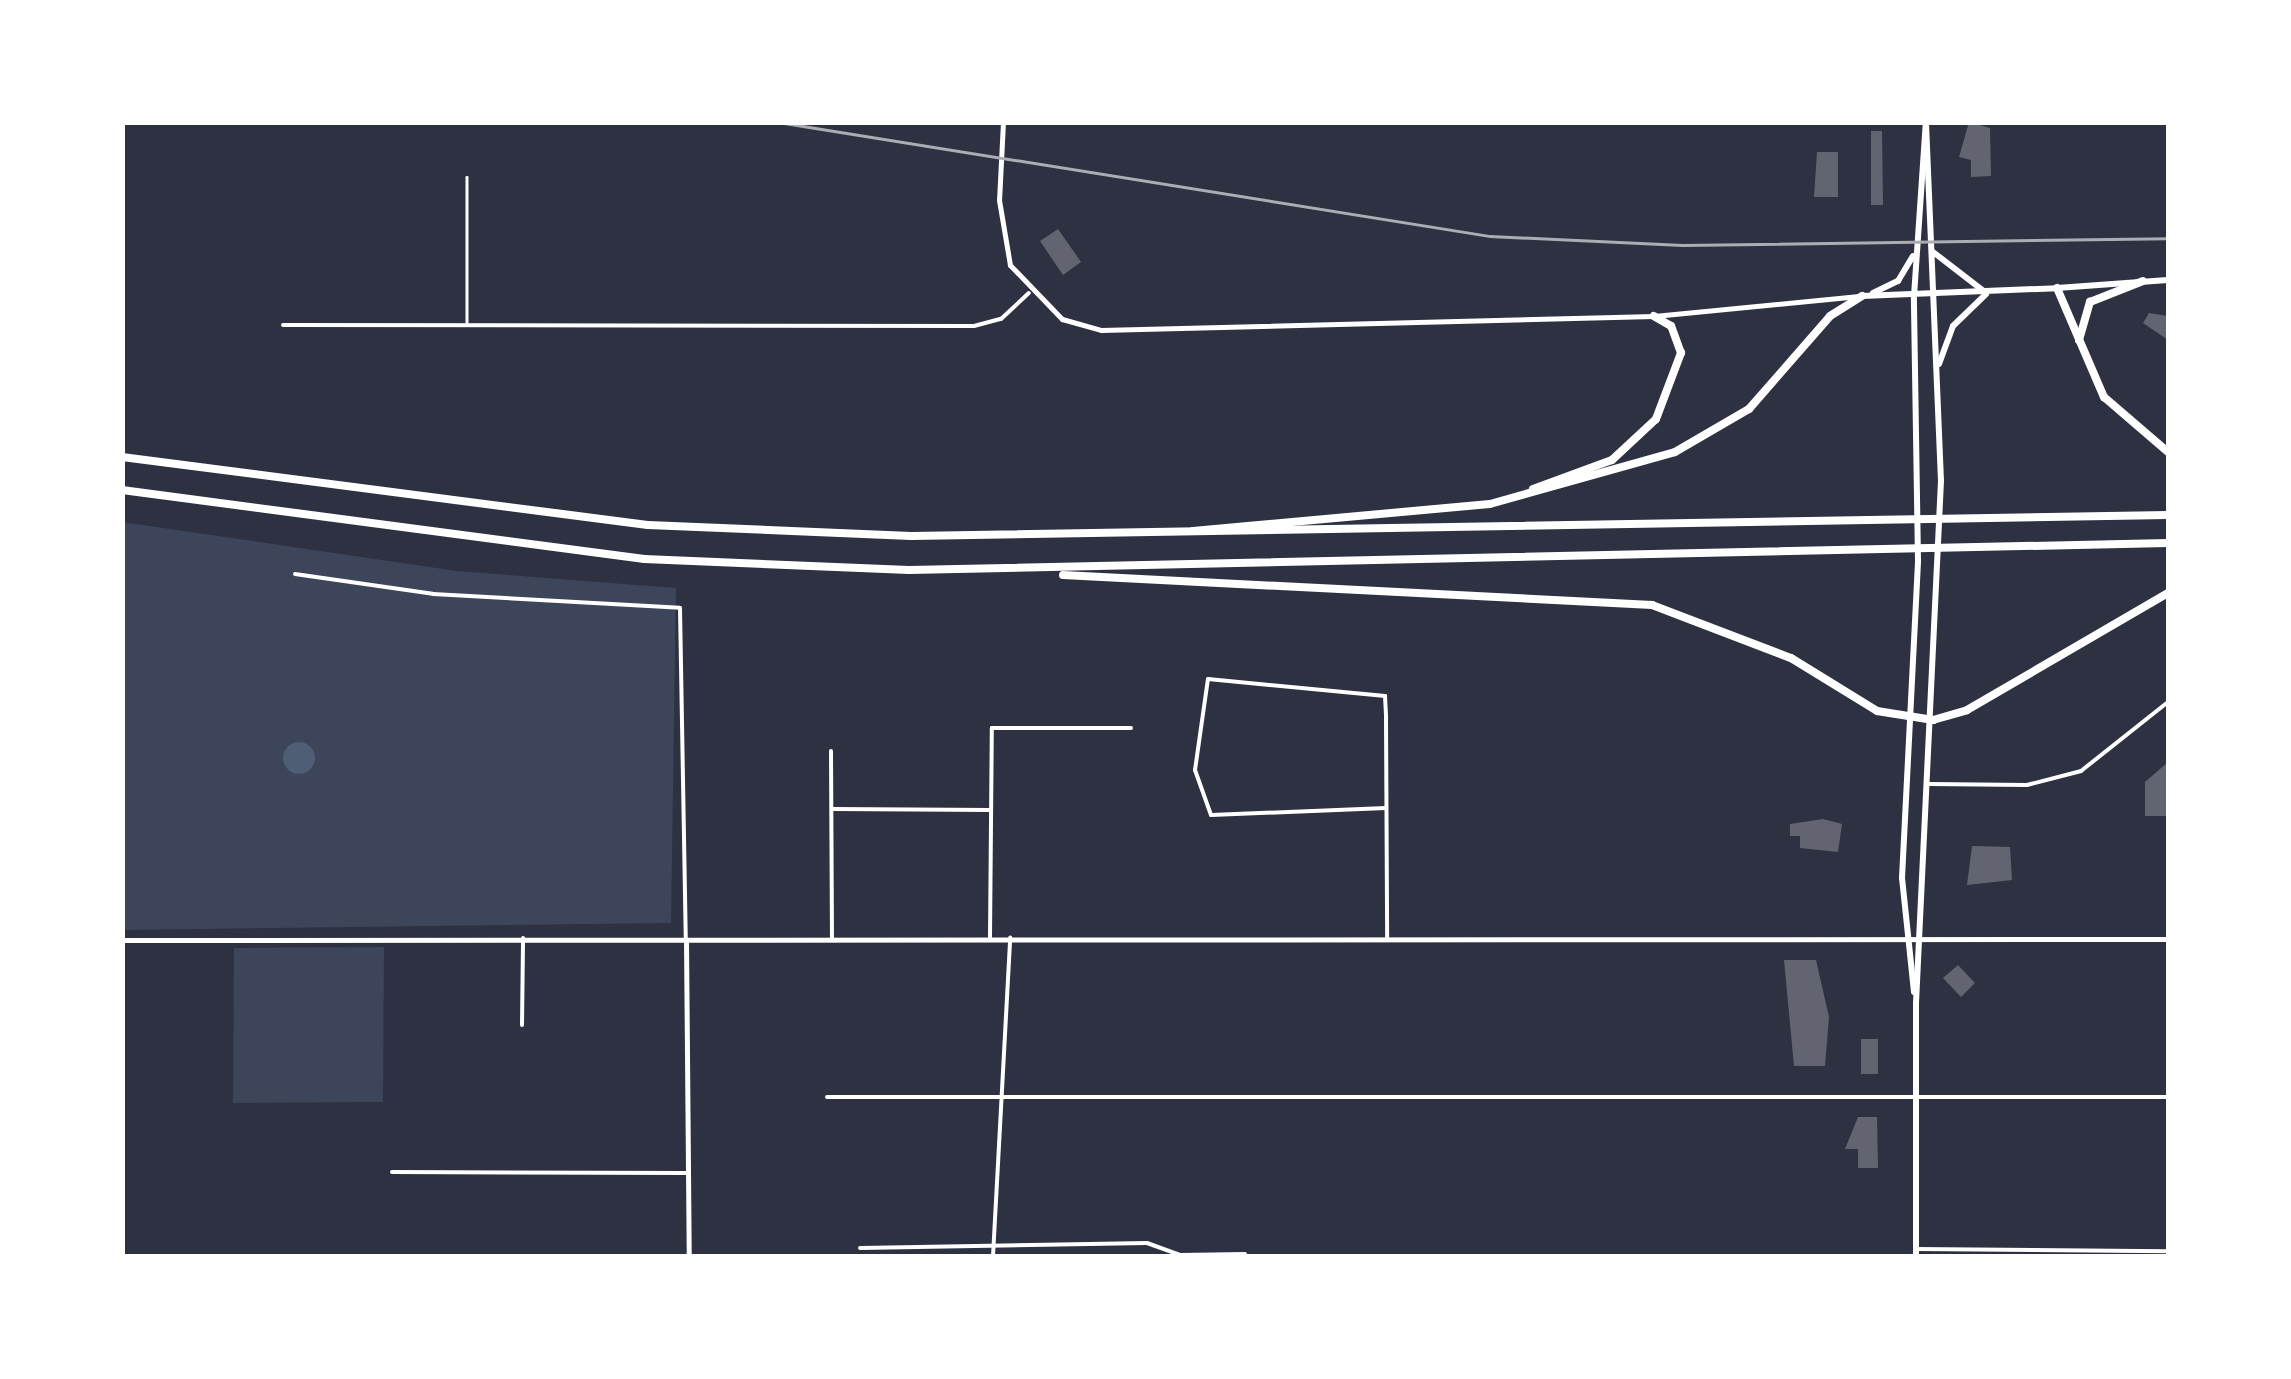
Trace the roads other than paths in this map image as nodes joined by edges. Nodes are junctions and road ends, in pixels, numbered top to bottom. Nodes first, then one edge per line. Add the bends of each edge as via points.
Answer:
1 (1003, 122) edge
2 (1926, 123) edge
3 (467, 177) dead end
4 (1916, 247) junction
5 (1932, 251) junction
6 (2168, 280) edge
7 (2143, 281) junction
8 (2057, 288) junction
9 (1029, 293) junction
10 (1987, 293) junction
11 (1934, 295) junction
12 (1862, 296) junction
13 (1914, 296) junction
14 (1654, 316) junction
15 (283, 325) dead end
16 (467, 325) junction
17 (2081, 354) junction
18 (1937, 372) junction
19 (2168, 452) edge
20 (122, 457) edge
21 (122, 490) edge
22 (1490, 504) junction
23 (2168, 514) edge
24 (1124, 537) junction
25 (2168, 544) edge
26 (1000, 572) junction
27 (295, 574) dead end
28 (2168, 593) edge
29 (2168, 702) edge
30 (1913, 718) junction
31 (1933, 720) junction
32 (1131, 728) dead end
33 (831, 751) dead end
34 (1929, 784) junction
35 (1386, 808) junction
36 (832, 809) junction
37 (991, 810) junction
38 (990, 937) junction
39 (1010, 937) junction
40 (1904, 937) junction
41 (1923, 937) junction
42 (523, 938) junction
43 (686, 938) junction
44 (832, 938) junction
45 (1387, 938) junction
46 (2168, 939) edge
47 (122, 940) edge
48 (1916, 1003) junction
49 (522, 1025) dead end
50 (827, 1097) dead end
51 (1002, 1097) junction
52 (2168, 1097) edge
53 (1916, 1099) junction
54 (392, 1172) dead end
55 (690, 1173) junction
56 (994, 1246) junction
57 (860, 1248) dead end
58 (2168, 1252) edge
59 (1916, 1253) edge
60 (1245, 1254) edge
61 (689, 1256) edge
62 (994, 1256) edge

1 - 9 street via 1002,236
2 - 4 main road
2 - 5 main road
3 - 16 lane
4 - 12 main road via 1898,282
4 - 13 main road
5 - 10 main road
5 - 11 main road
6 - 7 main road
7 - 8 main road
7 - 17 highway via 2090,302 2078,328
8 - 10 main road
8 - 17 highway
9 - 14 street via 1062,319 1100,330
9 - 16 street via 980,326
10 - 11 main road
10 - 18 main road via 1953,326
11 - 13 main road
11 - 18 main road
12 - 13 main road
12 - 14 street
12 - 22 highway via 1830,316 1770,389 1718,431 1609,475
13 - 30 main road via 1919,504
14 - 22 highway via 1672,326 1681,353 1673,390 1644,435 1612,460
15 - 16 street
17 - 19 highway via 2104,397
18 - 31 main road via 1940,563
20 - 24 highway via 648,525
21 - 26 highway via 644,559
22 - 24 highway
23 - 24 highway
25 - 26 highway
26 - 30 highway via 1652,606 1791,658 1877,711
27 - 43 street via 434,594 680,608
28 - 31 highway via 1967,710
29 - 34 street via 2108,754 2054,780
30 - 31 highway
30 - 40 main road
31 - 34 main road
32 - 37 street via 992,728
33 - 36 street
34 - 41 main road
35 - 35 street via 1386,696 1208,678 1195,770 1211,815
35 - 45 street
36 - 37 street
36 - 44 street
37 - 38 street
38 - 39 street
38 - 44 street
39 - 45 street
39 - 51 street
40 - 41 street
40 - 45 street
40 - 48 main road
41 - 46 street
41 - 48 main road
42 - 43 street
42 - 47 street
42 - 49 street
43 - 44 street
43 - 55 street
48 - 53 main road
50 - 51 street
51 - 53 street
51 - 56 street
52 - 53 street
53 - 59 main road
54 - 55 street
55 - 61 street
56 - 57 street
56 - 60 street via 1147,1243 1180,1255
56 - 62 street
58 - 59 street

